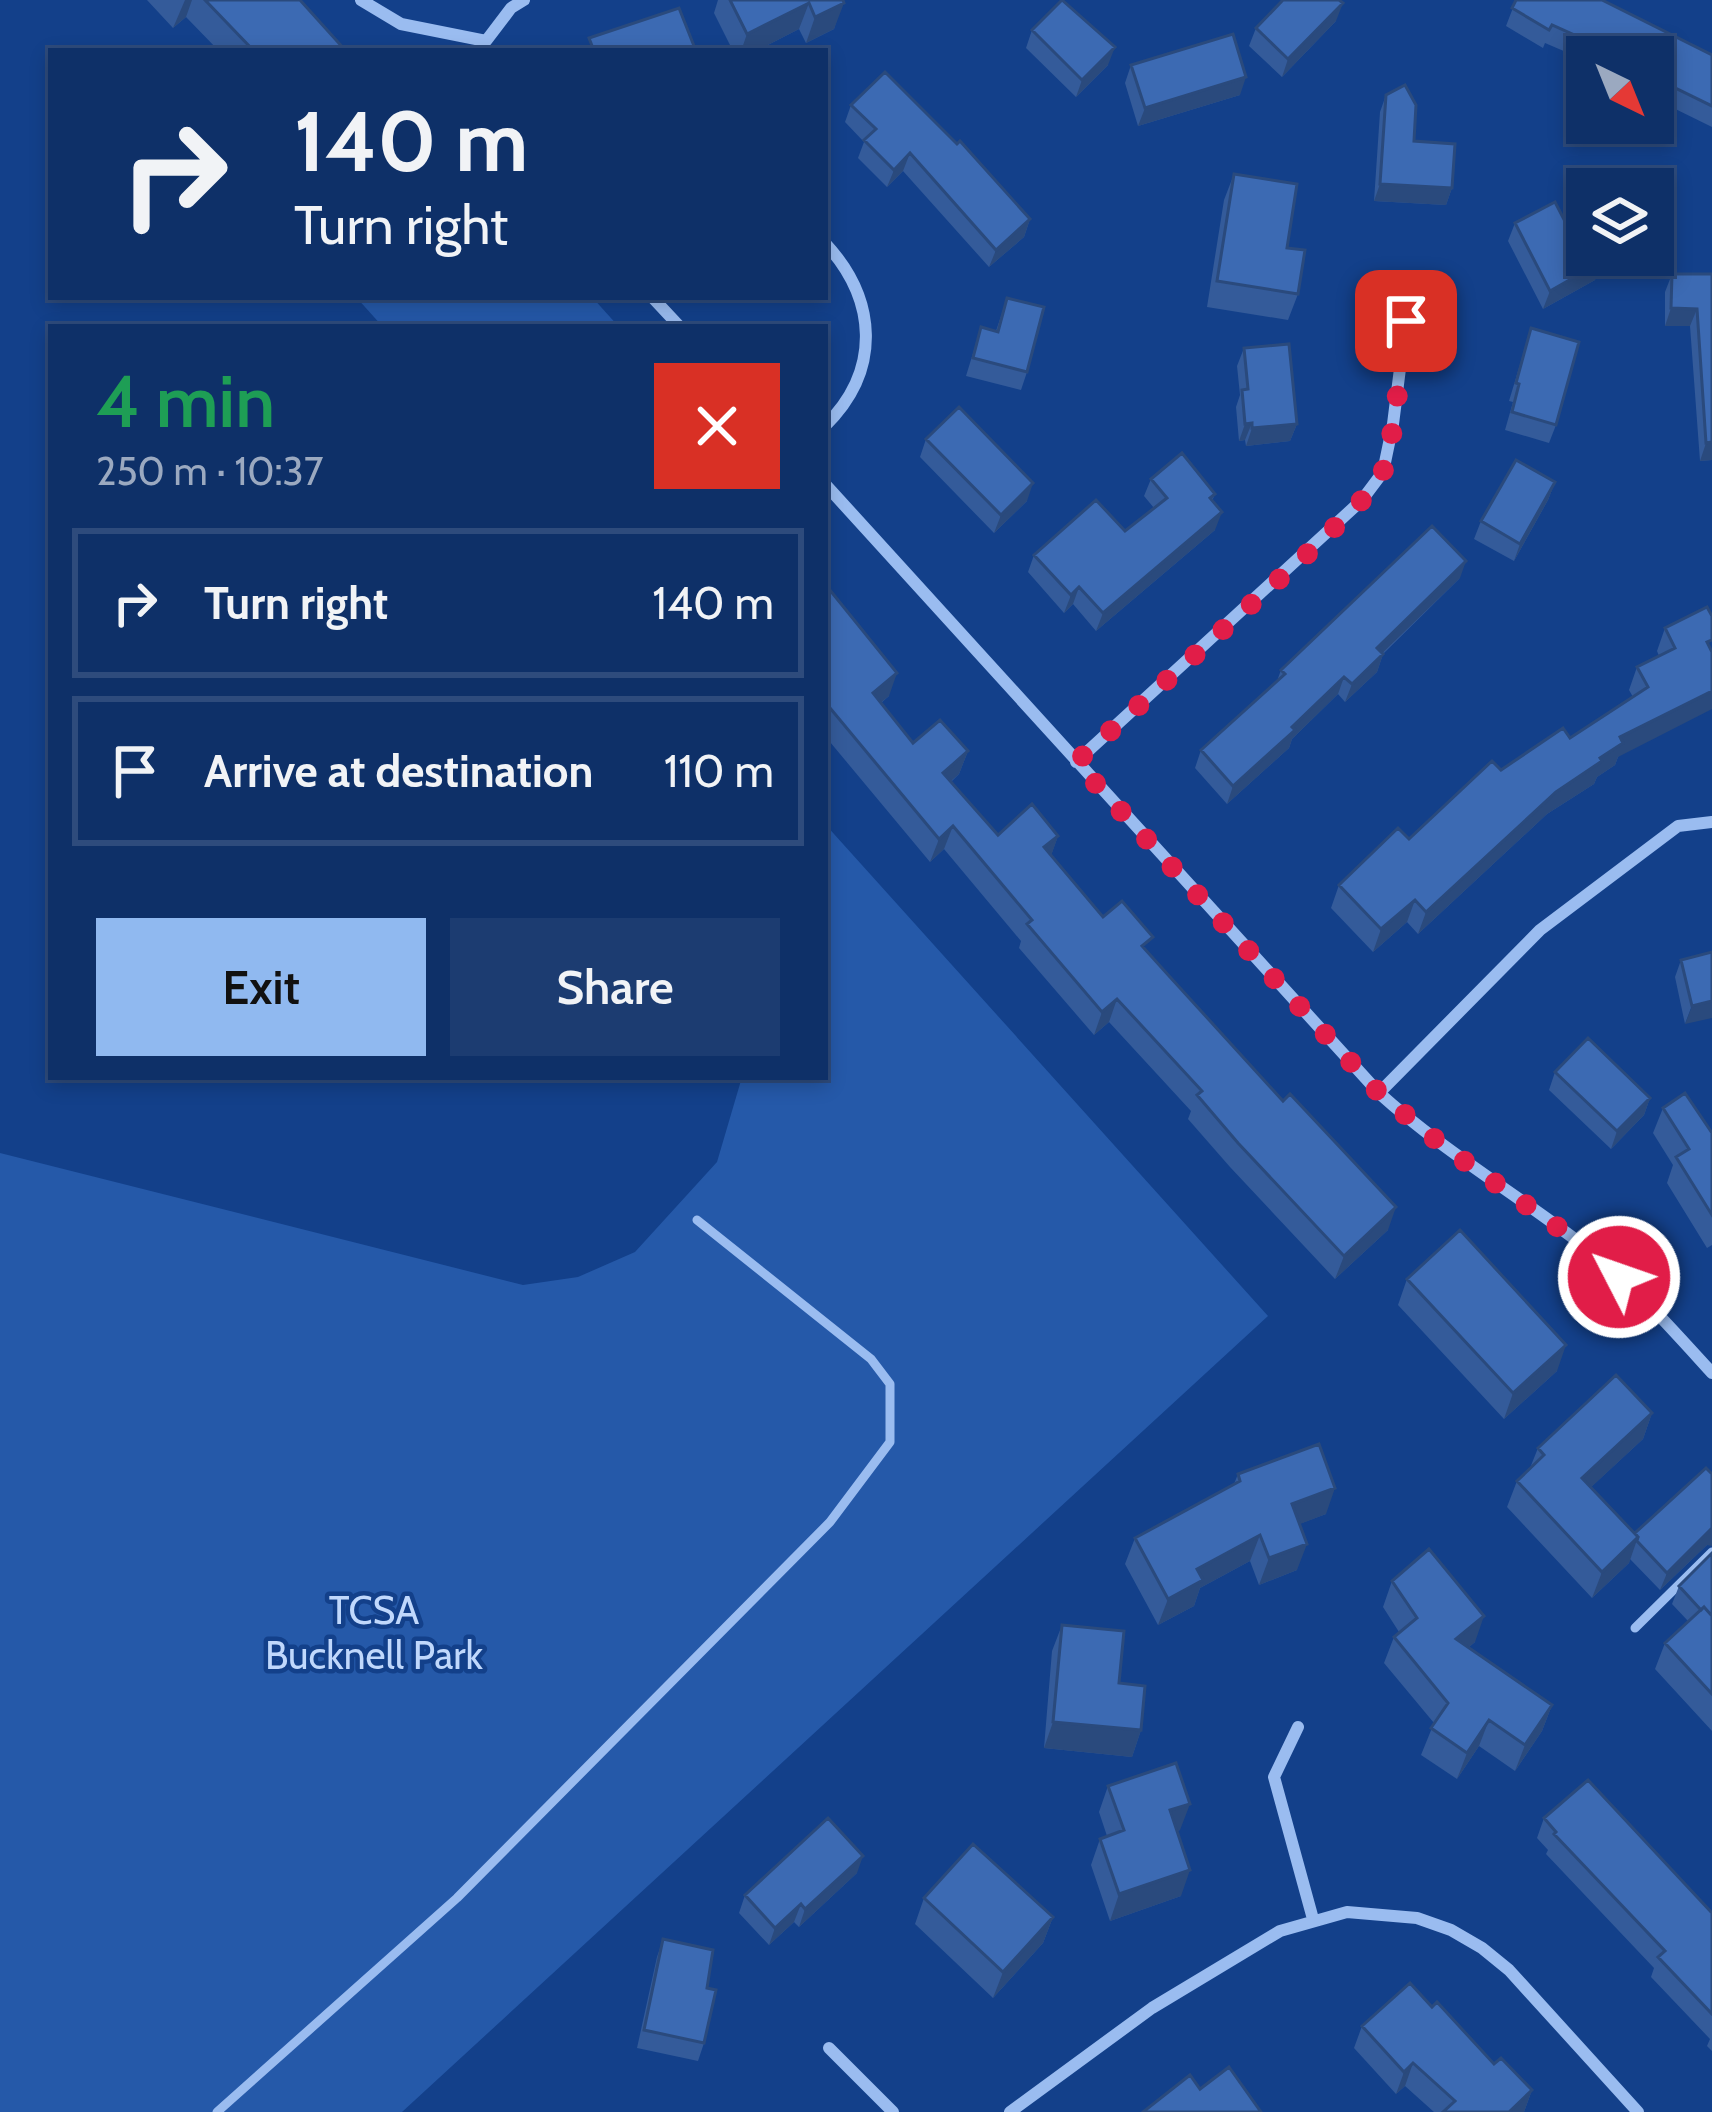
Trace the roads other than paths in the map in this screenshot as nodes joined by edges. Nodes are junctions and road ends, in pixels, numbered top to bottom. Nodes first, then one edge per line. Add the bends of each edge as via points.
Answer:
1 (361, 0) edge
2 (524, 0) edge
3 (486, 46) edge
4 (828, 247) edge
5 (655, 300) edge
6 (1406, 321) dead end
7 (677, 324) edge
8 (828, 423) edge
9 (828, 487) edge
10 (1076, 762) junction
11 (1712, 822) edge
12 (1379, 1093) junction
13 (697, 1220) dead end
14 (1712, 1372) edge
15 (1712, 1552) edge
16 (1635, 1628) dead end
17 (1298, 1726) dead end
18 (1312, 1919) junction
19 (829, 2048) dead end
20 (217, 2112) edge
21 (893, 2112) edge
22 (1010, 2112) edge
23 (1638, 2112) edge

1 - 3 street via 401,24
2 - 3 street
4 - 8 street via 861,292 867,324 863,364
5 - 7 street
6 - 10 street via 1383,472 1316,546
9 - 10 street
10 - 12 street
11 - 12 street via 1678,826 1540,930
12 - 14 street via 1583,1245
13 - 20 lane via 871,1359 890,1384 890,1442 814,1538 457,1898
15 - 16 lane
17 - 18 street via 1274,1777
18 - 22 street via 1152,2008
18 - 23 street via 1347,1912 1418,1918 1482,1948
19 - 21 street

